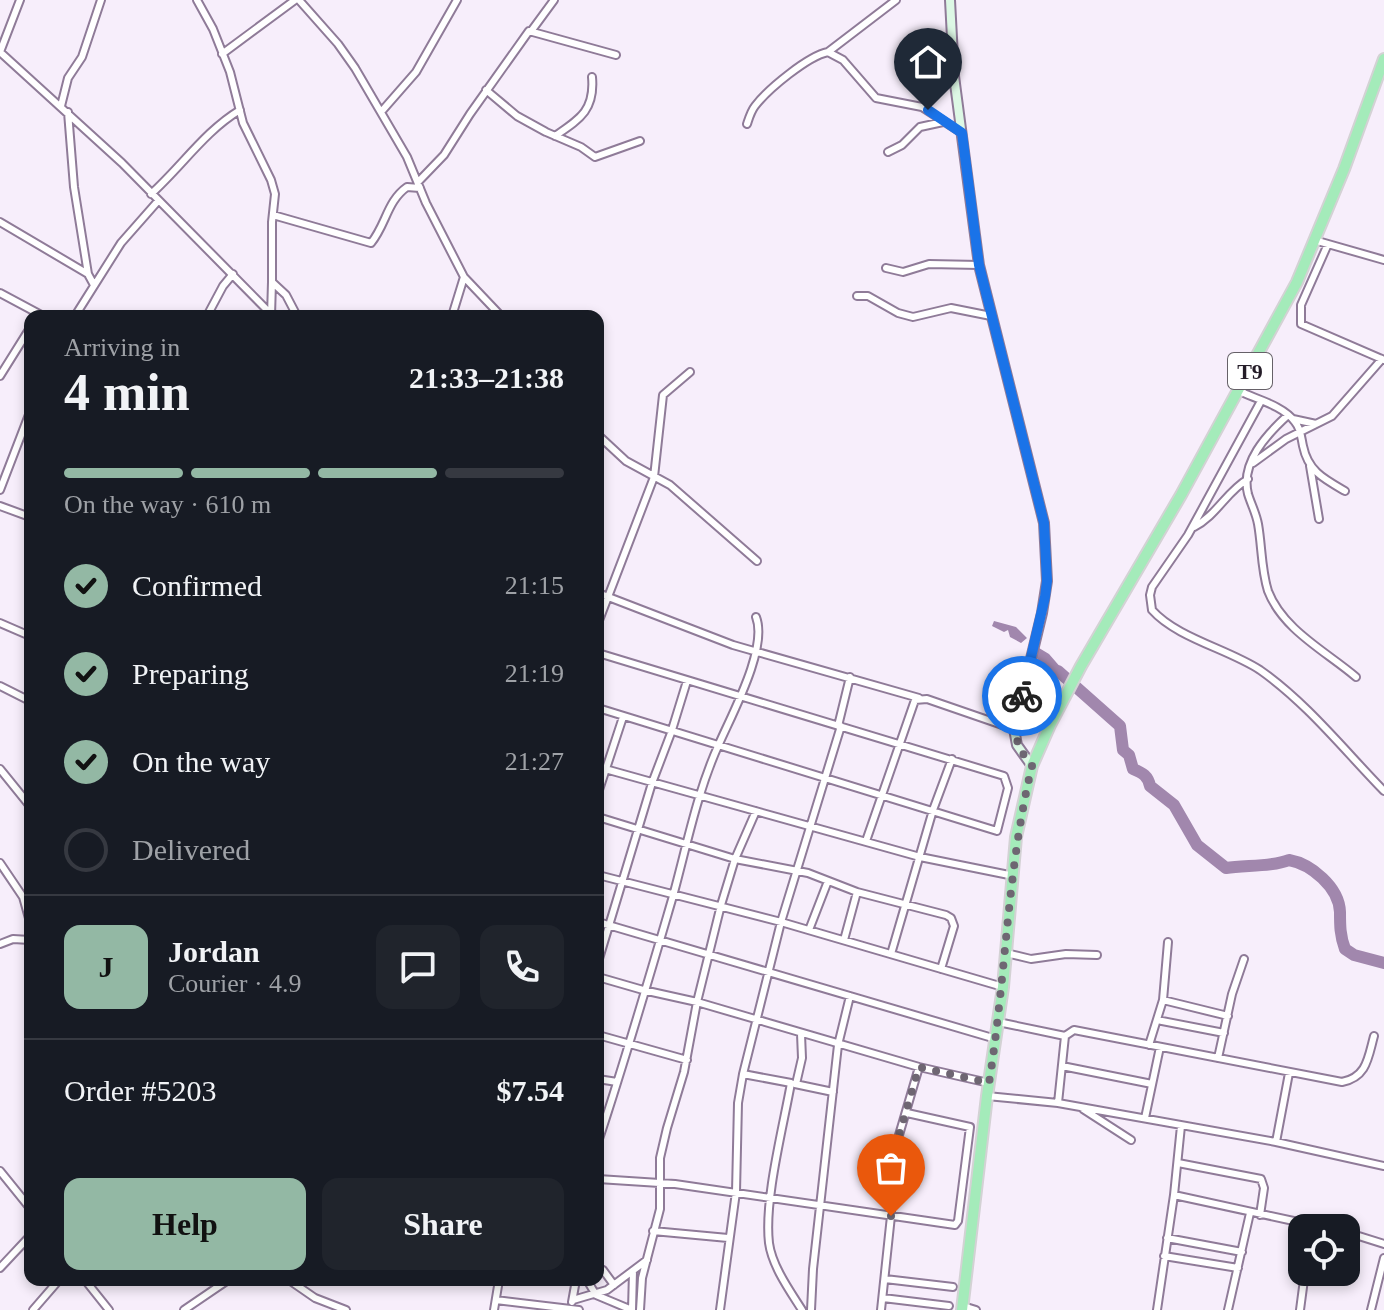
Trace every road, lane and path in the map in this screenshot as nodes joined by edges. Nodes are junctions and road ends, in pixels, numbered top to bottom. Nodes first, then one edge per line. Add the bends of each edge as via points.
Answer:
1 (11, 0) edge
2 (101, 0) edge
3 (197, 0) edge
4 (297, 0) edge
5 (457, 0) edge
6 (554, 0) edge
7 (896, 0) edge
8 (950, 0) edge
9 (20, 3) edge
10 (532, 30) junction
11 (0, 52) edge
12 (828, 52) junction
13 (222, 54) junction
14 (616, 55) dead end
15 (1384, 59) edge
16 (1382, 72) edge
17 (592, 77) dead end
18 (486, 90) junction
19 (61, 106) junction
20 (240, 110) junction
21 (68, 112) junction
22 (381, 112) junction
23 (943, 122) junction
24 (747, 124) dead end
25 (962, 133) junction
26 (555, 136) junction
27 (640, 141) dead end
28 (888, 152) dead end
29 (419, 185) junction
30 (151, 194) junction
31 (158, 201) junction
32 (273, 215) junction
33 (0, 222) edge
34 (1314, 240) junction
35 (1328, 244) junction
36 (1384, 260) edge
37 (979, 265) junction
38 (886, 268) dead end
39 (88, 274) junction
40 (233, 274) junction
41 (464, 277) junction
42 (272, 282) junction
43 (94, 285) junction
44 (0, 293) edge
45 (857, 296) dead end
46 (31, 310) edge
47 (79, 310) edge
48 (210, 310) edge
49 (266, 310) edge
50 (271, 310) edge
51 (294, 310) edge
52 (454, 310) edge
53 (495, 310) edge
54 (991, 316) junction
55 (24, 338) edge
56 (1383, 359) edge
57 (690, 372) dead end
58 (0, 376) edge
59 (1239, 391) junction
60 (1261, 401) junction
61 (1291, 417) junction
62 (1316, 424) junction
63 (24, 428) edge
64 (1300, 432) junction
65 (604, 441) edge
66 (1251, 465) junction
67 (1310, 466) junction
68 (654, 477) junction
69 (1248, 479) junction
70 (0, 490) edge
71 (1345, 491) dead end
72 (0, 506) edge
73 (24, 515) edge
74 (1319, 519) dead end
75 (1192, 528) junction
76 (757, 561) dead end
77 (604, 596) edge
78 (607, 597) junction
79 (604, 606) edge
80 (756, 617) dead end
81 (0, 623) edge
82 (24, 633) edge
83 (755, 651) junction
84 (604, 655) edge
85 (850, 677) junction
86 (1356, 677) dead end
87 (687, 681) junction
88 (0, 686) edge
89 (741, 697) junction
90 (24, 698) edge
91 (919, 698) junction
92 (604, 710) edge
93 (623, 717) junction
94 (839, 726) junction
95 (1014, 729) junction
96 (671, 733) junction
97 (718, 745) junction
98 (898, 745) junction
99 (952, 759) junction
100 (604, 761) edge
101 (1032, 766) junction
102 (0, 769) edge
103 (604, 769) edge
104 (826, 777) junction
105 (652, 783) junction
106 (1384, 791) edge
107 (883, 795) junction
108 (698, 796) junction
109 (24, 799) edge
110 (933, 810) junction
111 (756, 811) junction
112 (604, 819) edge
113 (811, 825) junction
114 (636, 830) junction
115 (866, 841) junction
116 (687, 845) junction
117 (920, 857) junction
118 (735, 859) junction
119 (0, 865) edge
120 (797, 871) junction
121 (1014, 876) junction
122 (604, 877) edge
123 (828, 881) junction
124 (623, 882) junction
125 (857, 892) junction
126 (673, 894) junction
127 (24, 901) edge
128 (721, 905) junction
129 (904, 905) junction
130 (781, 922) junction
131 (604, 924) edge
132 (610, 925) junction
133 (809, 930) junction
134 (24, 940) edge
135 (660, 940) junction
136 (844, 940) junction
137 (1168, 942) dead end
138 (0, 944) edge
139 (604, 944) edge
140 (708, 953) junction
141 (1006, 953) junction
142 (891, 954) junction
143 (1097, 955) dead end
144 (1244, 959) dead end
145 (941, 969) junction
146 (768, 972) junction
147 (604, 979) edge
148 (1003, 987) junction
149 (643, 990) junction
150 (850, 996) junction
151 (1163, 1000) junction
152 (697, 1002) junction
153 (1228, 1016) junction
154 (1157, 1020) junction
155 (755, 1021) junction
156 (998, 1022) junction
157 (1224, 1033) junction
158 (801, 1034) junction
159 (1065, 1036) junction
160 (1374, 1036) dead end
161 (604, 1037) edge
162 (996, 1039) junction
163 (628, 1043) junction
164 (838, 1045) junction
165 (1149, 1045) junction
166 (1160, 1047) junction
167 (1218, 1058) junction
168 (687, 1060) junction
169 (1062, 1066) junction
170 (919, 1067) junction
171 (1289, 1073) junction
172 (743, 1074) junction
173 (604, 1080) edge
174 (617, 1082) junction
175 (989, 1083) junction
176 (794, 1084) junction
177 (1152, 1084) junction
178 (833, 1092) junction
179 (987, 1096) junction
180 (1058, 1103) junction
181 (1080, 1106) junction
182 (907, 1113) junction
183 (1145, 1118) junction
184 (604, 1123) edge
185 (1181, 1126) junction
186 (1131, 1140) dead end
187 (1276, 1142) junction
188 (1178, 1163) junction
189 (1384, 1166) edge
190 (0, 1172) edge
191 (604, 1179) edge
192 (660, 1183) junction
193 (736, 1192) junction
194 (1174, 1195) junction
195 (771, 1199) junction
196 (24, 1201) edge
197 (820, 1204) junction
198 (1250, 1213) junction
199 (1260, 1215) junction
200 (891, 1216) junction
201 (1288, 1222) edge
202 (653, 1231) junction
203 (1360, 1236) edge
204 (728, 1238) junction
205 (1167, 1238) junction
206 (24, 1242) edge
207 (1384, 1244) edge
208 (1242, 1252) junction
209 (1164, 1256) junction
210 (1384, 1258) edge
211 (647, 1260) junction
212 (0, 1268) edge
213 (1238, 1268) junction
214 (604, 1271) edge
215 (633, 1271) junction
216 (885, 1279) junction
217 (614, 1285) junction
218 (54, 1286) edge
219 (90, 1286) edge
220 (219, 1286) edge
221 (298, 1286) edge
222 (498, 1286) edge
223 (575, 1286) edge
224 (591, 1286) edge
225 (1303, 1286) edge
226 (953, 1287) dead end
227 (596, 1295) junction
228 (883, 1298) junction
229 (496, 1300) junction
230 (573, 1300) junction
231 (949, 1306) dead end
232 (962, 1308) edge
233 (33, 1310) edge
234 (109, 1310) edge
235 (184, 1310) edge
236 (346, 1310) edge
237 (494, 1310) edge
238 (571, 1310) edge
239 (579, 1310) edge
240 (640, 1310) edge
241 (720, 1310) edge
242 (802, 1310) edge
243 (811, 1310) edge
244 (881, 1310) edge
245 (976, 1310) edge
246 (1157, 1310) edge
247 (1228, 1310) edge
248 (1300, 1310) edge
249 (1371, 1310) edge

1 - 9 street
2 - 19 street
3 - 13 street
4 - 13 street
4 - 22 street via 338,44
5 - 22 street via 416,72
6 - 10 street
7 - 12 street
8 - 25 main road
9 - 11 street
10 - 14 street
10 - 18 street
11 - 19 street
12 - 23 street via 843,60 876,98 922,107
12 - 24 street via 770,92 755,106
13 - 20 street
15 - 16 highway, T9
16 - 34 highway, T9
17 - 26 street via 594,93 585,112
18 - 26 street via 517,116
18 - 29 street
19 - 21 street
20 - 30 street via 220,123
20 - 32 street via 271,180
21 - 30 street
21 - 39 street
22 - 29 street
23 - 25 street
23 - 28 street via 920,127
25 - 37 main road
26 - 27 street via 595,157
29 - 32 street via 407,187 393,200 371,243
29 - 41 street
30 - 31 street
31 - 40 street
31 - 43 street
32 - 42 street
33 - 39 street
34 - 35 street
34 - 59 highway, T9
35 - 36 street
35 - 56 street via 1301,305 1301,324
37 - 38 street via 929,264 903,272
37 - 54 main road
39 - 43 street
40 - 48 street
40 - 49 street
41 - 52 street
41 - 53 street
42 - 50 street
42 - 51 street
43 - 47 street
44 - 46 street
45 - 54 street via 913,317 951,308
54 - 95 main road via 1040,500 1046,550 1042,613
55 - 58 street
56 - 62 street via 1338,410
57 - 68 street via 663,395
59 - 60 street
59 - 101 highway, T9 via 1081,666
60 - 61 street
60 - 75 street
61 - 62 street
61 - 64 street
61 - 66 street via 1257,449
62 - 64 street
63 - 70 street
64 - 66 street
64 - 67 street
65 - 68 street
66 - 69 street
67 - 71 street
67 - 74 street
68 - 76 street
68 - 78 street
69 - 75 street
69 - 86 street via 1272,600 1301,634
72 - 73 street
75 - 106 street via 1152,587 1152,610 1276,682
77 - 78 street
78 - 79 street
78 - 83 street
80 - 83 street
81 - 82 street
83 - 85 street
83 - 89 street
84 - 87 street
85 - 91 street
85 - 94 street
87 - 89 street
87 - 96 street
88 - 90 street
89 - 94 street
89 - 97 street
91 - 95 street
91 - 98 street
92 - 93 street
93 - 96 street
93 - 100 street
94 - 98 street
94 - 104 street
95 - 101 main road via 1017,745
96 - 97 street
96 - 105 street
97 - 104 street
97 - 108 street
98 - 99 street
98 - 107 street
99 - 110 street
99 - 110 street via 1004,776 1008,788 997,831
101 - 121 highway, T9 via 1016,837
102 - 109 street
103 - 105 street
104 - 107 street
104 - 113 street
105 - 108 street
105 - 114 street
107 - 110 street
107 - 115 street
108 - 111 street
108 - 116 street
110 - 117 street
111 - 113 street
111 - 118 street
112 - 114 street
113 - 115 street
113 - 120 street
114 - 116 street
114 - 124 street
115 - 117 street
116 - 118 street
116 - 126 street
117 - 121 street
117 - 129 street
118 - 120 street
118 - 128 street
119 - 127 street
120 - 123 street
120 - 130 street
121 - 141 highway, T9
122 - 124 street
123 - 125 street
123 - 133 street
124 - 126 street
124 - 132 street
125 - 129 street
125 - 136 street
126 - 128 street
126 - 135 street
128 - 130 street
128 - 140 street
129 - 142 street
129 - 145 street via 946,915 954,922
130 - 133 street
130 - 146 street
131 - 132 street
132 - 135 street
132 - 139 street
133 - 136 street
134 - 138 street
135 - 140 street
135 - 149 street
136 - 142 street
137 - 151 street
140 - 146 street
140 - 152 street
141 - 143 street via 1031,959
141 - 148 highway, T9
142 - 145 street
144 - 153 street
145 - 148 street
146 - 150 street
146 - 155 street
147 - 149 street
148 - 156 highway, T9
149 - 152 street
149 - 163 street
150 - 162 street
150 - 164 street
151 - 153 street
151 - 154 street
152 - 155 street
152 - 168 street
153 - 157 street
154 - 157 street
154 - 165 street
155 - 158 street
155 - 172 street
156 - 159 street
156 - 162 highway, T9
157 - 167 street
158 - 164 street
158 - 176 street via 802,1058
159 - 165 street via 1082,1030
159 - 169 street
160 - 171 street via 1366,1066 1352,1080
161 - 163 street
162 - 175 highway, T9
163 - 168 street
163 - 174 street
164 - 170 street
164 - 178 street
165 - 166 street
166 - 167 street
166 - 177 street
167 - 171 street
168 - 192 street via 660,1158
169 - 177 street
169 - 180 street
170 - 175 street
170 - 182 street
171 - 187 street
172 - 176 street
172 - 193 street
173 - 174 street
174 - 184 street
175 - 179 highway, T9
176 - 178 street
176 - 195 street
177 - 183 street
178 - 197 street
179 - 180 street
179 - 232 highway, T9
180 - 181 street
181 - 183 street
181 - 186 street
182 - 200 street via 884,1186
182 - 200 street via 970,1127 958,1221 950,1226
183 - 185 street
185 - 187 street
185 - 188 street
187 - 189 street
188 - 194 street
188 - 199 street via 1261,1179
190 - 196 street
191 - 192 street
192 - 193 street
192 - 202 street
193 - 195 street
193 - 204 street
194 - 198 street
194 - 205 street
195 - 197 street
195 - 242 street via 771,1252
197 - 200 street
197 - 243 street
198 - 199 street
198 - 208 street
199 - 201 street
200 - 216 street
202 - 204 street
202 - 211 street
203 - 207 street
204 - 241 street
205 - 208 street
205 - 209 street
206 - 212 street
208 - 213 street
209 - 213 street
209 - 246 street
210 - 249 street
211 - 215 street
211 - 240 street
213 - 247 street
214 - 217 street
215 - 217 street
215 - 227 street via 632,1310
216 - 226 street
216 - 228 street
217 - 227 street
218 - 233 street
219 - 234 street
220 - 235 street
221 - 236 street
222 - 229 street
223 - 230 street
224 - 227 street
225 - 248 street
227 - 230 street
228 - 231 street
228 - 244 street
229 - 237 street
229 - 238 street
230 - 238 street
232 - 245 street
238 - 239 street

